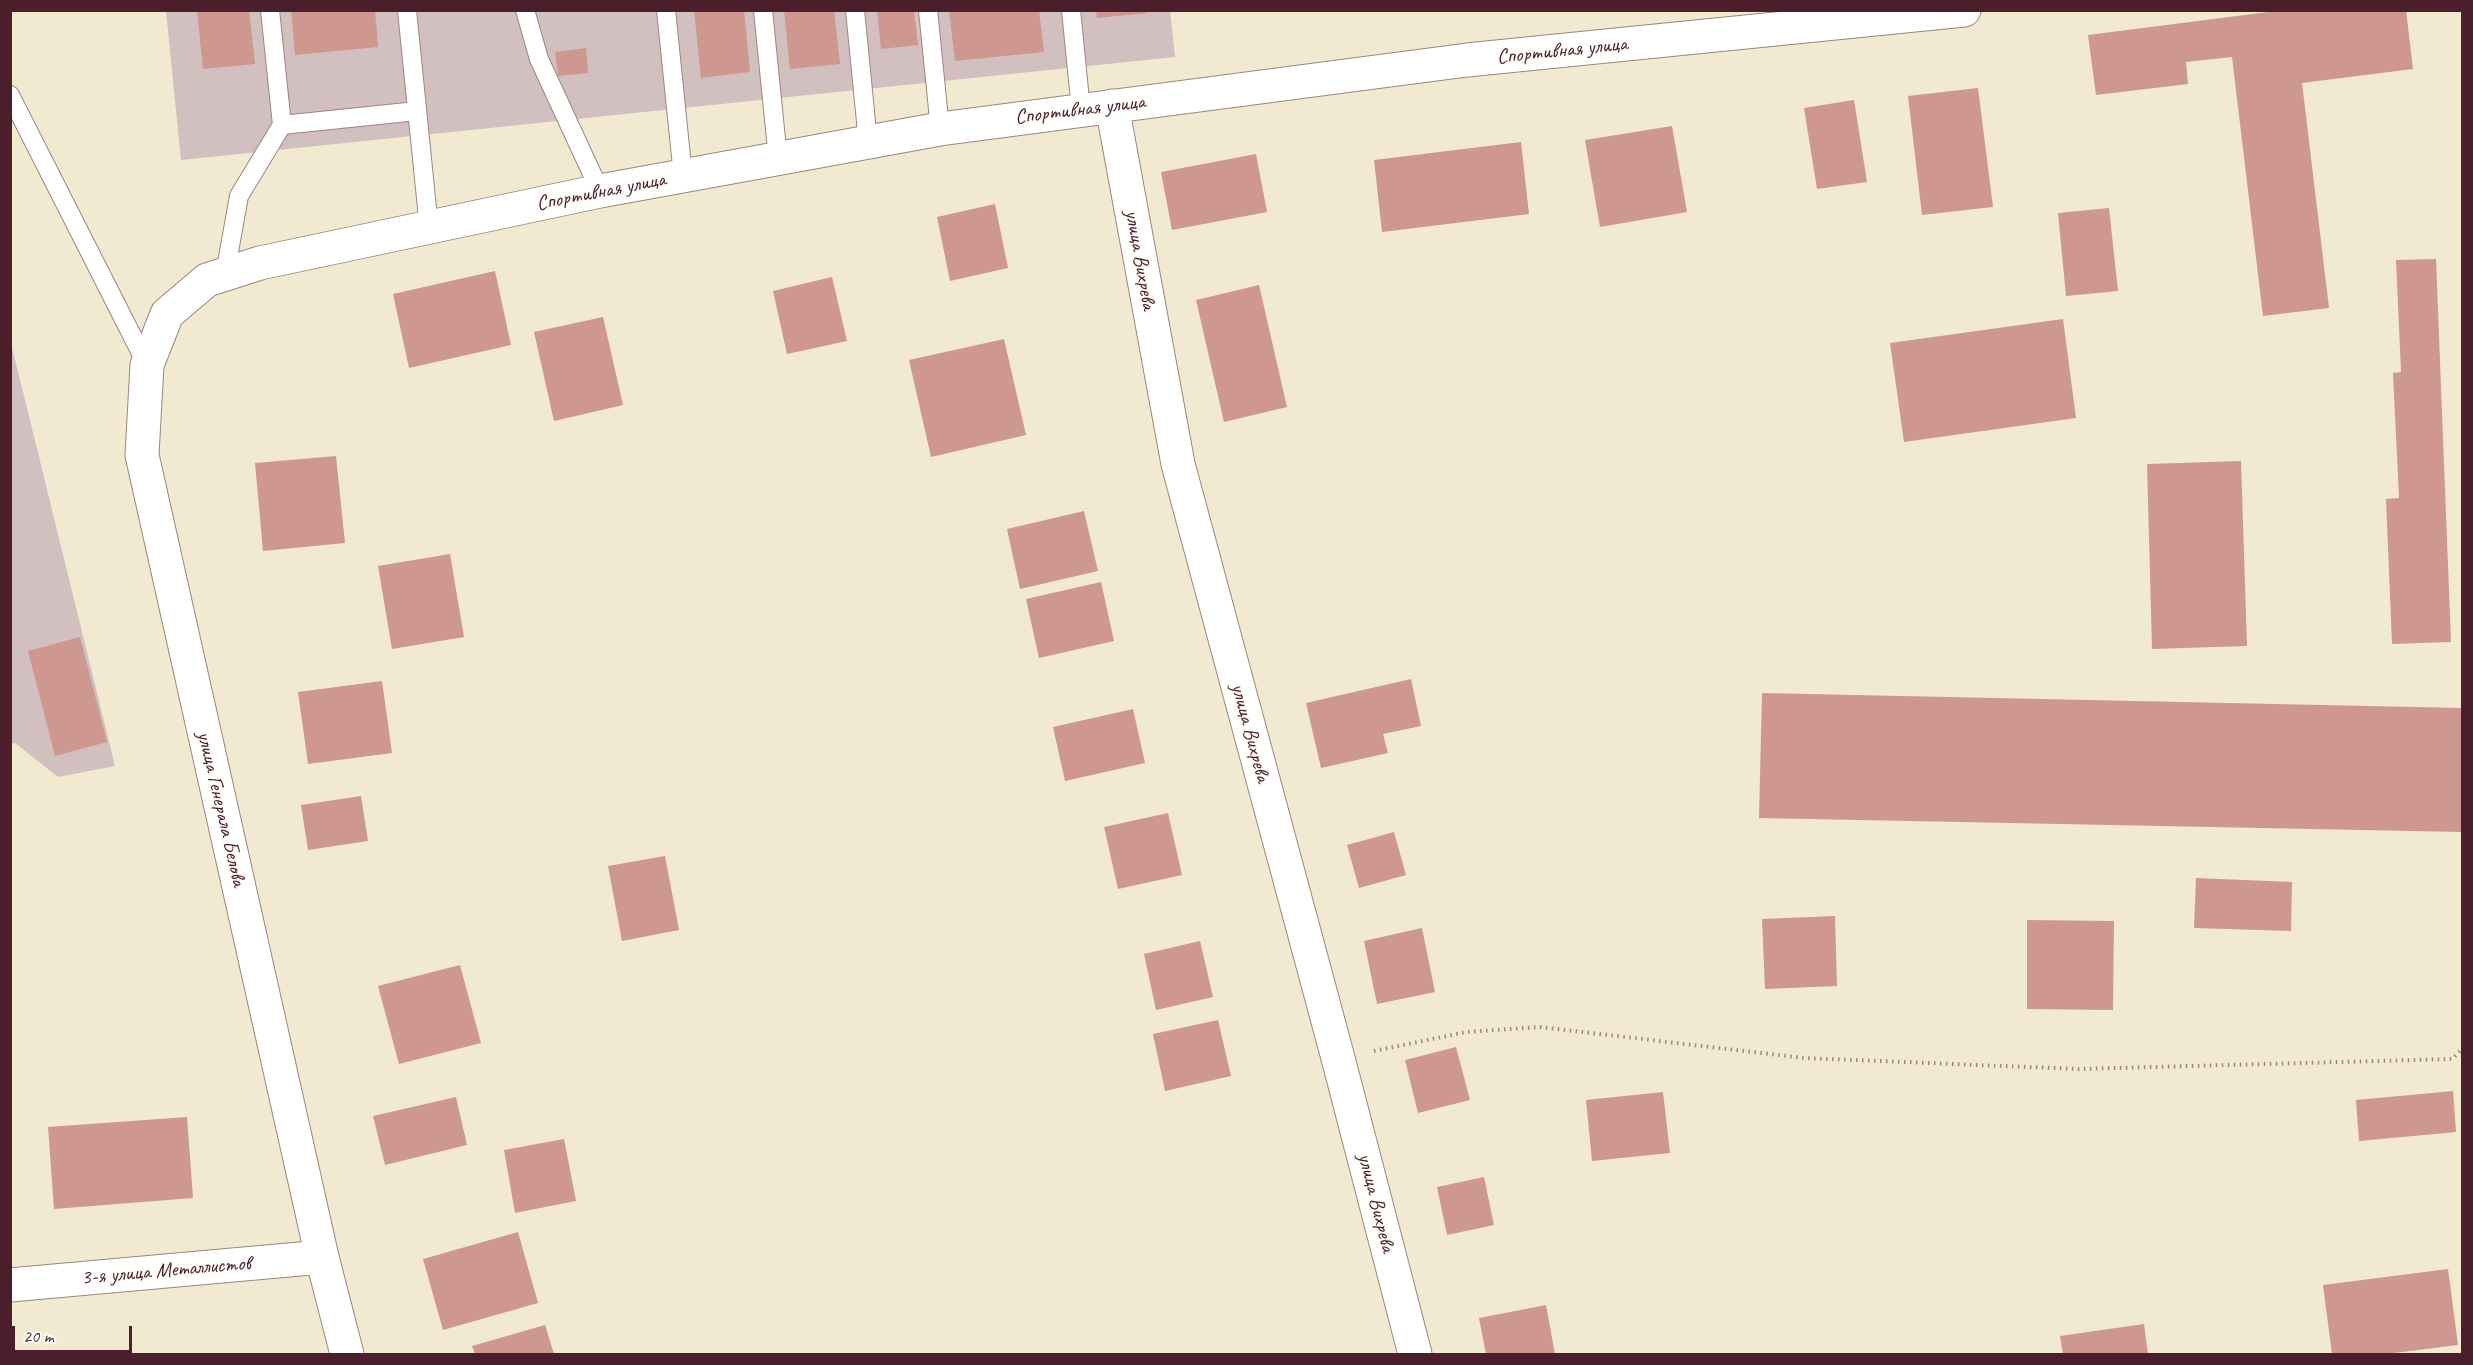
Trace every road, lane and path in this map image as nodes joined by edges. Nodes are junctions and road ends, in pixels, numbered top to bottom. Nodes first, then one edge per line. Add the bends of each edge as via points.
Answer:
1 (270, 10) edge
2 (406, 10) edge
3 (525, 10) edge
4 (666, 10) edge
5 (763, 10) edge
6 (855, 10) edge
7 (928, 10) edge
8 (1071, 10) edge
9 (1964, 10) edge
10 (10, 95) edge
11 (1096, 108) junction
12 (417, 111) junction
13 (282, 125) junction
14 (940, 129) junction
15 (868, 142) junction
16 (778, 159) junction
17 (683, 176) junction
18 (600, 191) junction
19 (429, 228) junction
20 (216, 277) junction
21 (147, 365) junction
22 (2463, 1049) edge
23 (1338, 1058) junction
24 (322, 1257) junction
25 (10, 1285) edge
26 (347, 1354) edge
27 (1415, 1354) edge

1 - 13 lane
2 - 12 lane
3 - 18 lane via 538,59
4 - 17 lane
5 - 16 lane
6 - 15 lane
7 - 14 lane
8 - 11 lane
9 - 11 street, Спортивная улица via 1467,60
10 - 21 lane
11 - 14 street, Спортивная улица
11 - 23 street, улица Вихрева via 1178,464
12 - 13 lane
12 - 19 lane
13 - 20 lane via 239,196
14 - 15 street, Спортивная улица
15 - 16 street, Спортивная улица
16 - 17 street, Спортивная улица
17 - 18 street, Спортивная улица
18 - 19 street, Спортивная улица
19 - 20 street, Спортивная улица via 260,263
20 - 21 street, улица Генерала Белова via 167,314
21 - 24 street, улица Генерала Белова via 142,455
22 - 23 path via 2452,1059 2078,1069 1804,1059 1540,1027 1466,1032
23 - 27 street, улица Вихрева
24 - 25 street, 3-я улица Металлистов
24 - 26 street, улица Генерала Белова

